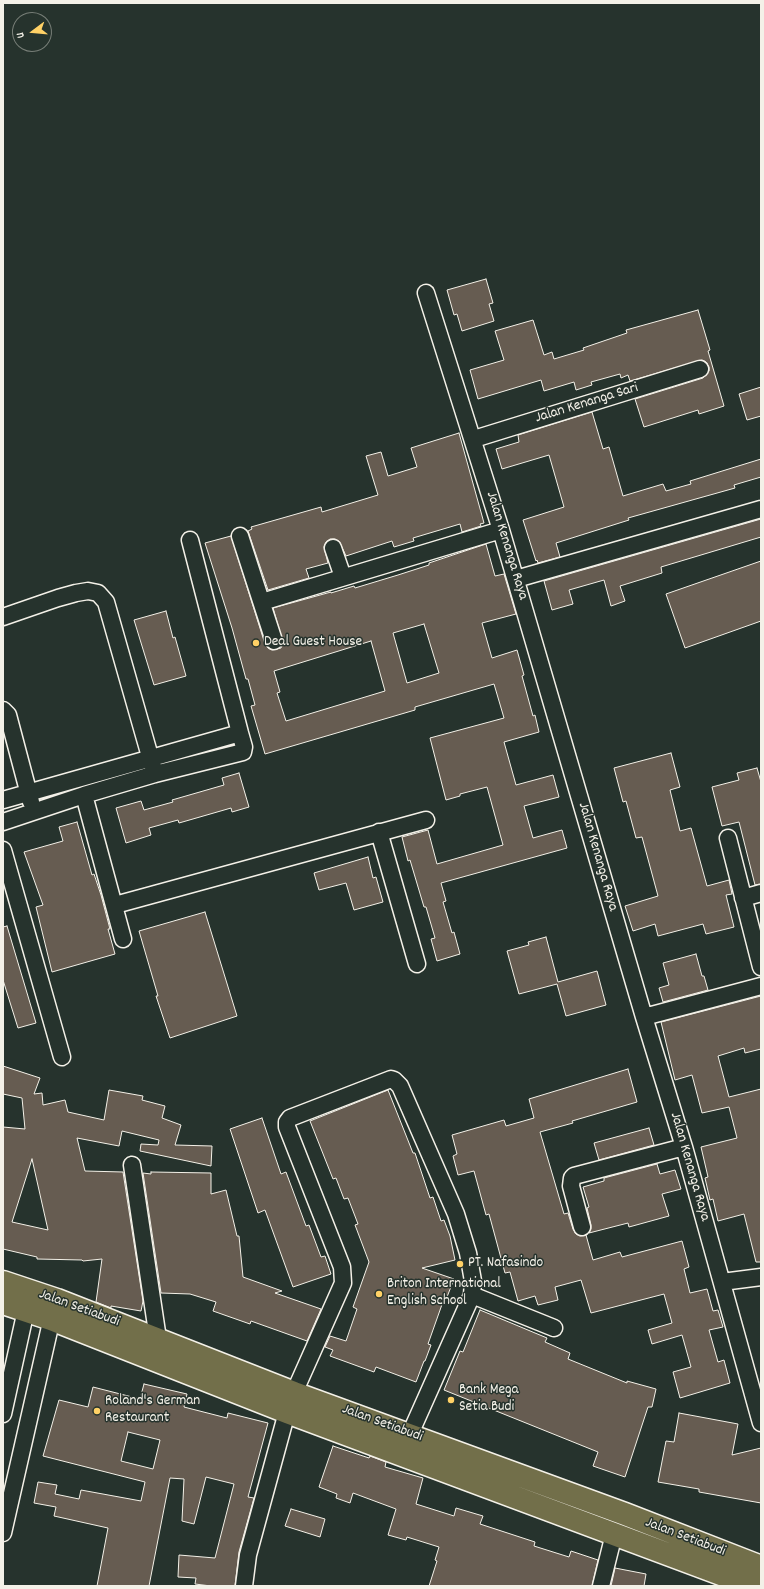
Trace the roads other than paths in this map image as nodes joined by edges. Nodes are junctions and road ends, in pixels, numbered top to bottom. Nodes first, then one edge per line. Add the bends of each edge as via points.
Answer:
1 (426, 293) dead end
2 (700, 369) dead end
3 (474, 439) junction
4 (761, 509) edge
5 (501, 530) junction
6 (240, 536) dead end
7 (190, 540) dead end
8 (333, 548) dead end
9 (343, 577) junction
10 (516, 579) junction
11 (262, 602) junction
12 (3, 617) edge
13 (274, 641) dead end
14 (3, 710) edge
15 (240, 734) junction
16 (151, 758) junction
17 (155, 774) junction
18 (29, 793) junction
19 (84, 795) junction
20 (3, 800) edge
21 (33, 812) junction
22 (426, 820) dead end
23 (3, 822) edge
24 (379, 832) junction
25 (728, 838) dead end
26 (3, 850) edge
27 (761, 893) edge
28 (743, 898) junction
29 (115, 905) junction
30 (123, 939) dead end
31 (417, 964) dead end
32 (761, 967) edge
33 (761, 986) edge
34 (644, 1017) junction
35 (62, 1057) dead end
36 (684, 1147) junction
37 (132, 1164) dead end
38 (582, 1227) dead end
39 (761, 1277) edge
40 (3, 1282) edge
41 (722, 1282) junction
42 (472, 1295) junction
43 (28, 1301) junction
44 (3, 1303) edge
45 (54, 1310) junction
46 (554, 1328) dead end
47 (158, 1339) junction
48 (291, 1402) junction
49 (3, 1414) edge
50 (761, 1423) edge
51 (410, 1434) junction
52 (3, 1533) edge
53 (614, 1534) junction
54 (761, 1567) edge
55 (244, 1586) edge
56 (601, 1586) edge
57 (753, 1586) edge

1 - 3 street, Jalan Kenanga Raya
2 - 3 street, Jalan Kenanga Sari
3 - 5 street, Jalan Kenanga Raya
4 - 10 street
5 - 9 street
5 - 10 street, Jalan Kenanga Raya
6 - 11 street
7 - 15 street
8 - 9 street
9 - 11 street
10 - 34 street, Jalan Kenanga Raya
11 - 13 street
12 - 16 street via 64,596 88,591 98,593 106,602
14 - 18 street via 8,715
15 - 16 street
15 - 17 street via 243,752
16 - 17 street
16 - 18 street
17 - 19 street
18 - 20 street
18 - 21 street
19 - 21 street
19 - 29 street
21 - 23 street
22 - 24 street
24 - 29 street
24 - 31 street
25 - 28 street
26 - 35 street
27 - 28 street
28 - 32 street
29 - 30 street
33 - 34 street
34 - 36 street, Jalan Kenanga Raya
36 - 38 street via 574,1176 571,1186
36 - 41 street, Jalan Kenanga Raya
37 - 47 street
39 - 41 street
40 - 43 main road, Jalan Setiabudi
41 - 50 street, Jalan Kenanga Raya
42 - 46 street
42 - 48 street via 471,1265 456,1214 397,1082 387,1080 290,1118 287,1127 338,1256 343,1276 340,1292
42 - 51 street
43 - 44 main road, Jalan Setiabudi
43 - 45 main road, Jalan Setiabudi
43 - 49 street
45 - 47 main road, Jalan Setiabudi
45 - 48 main road, Jalan Setiabudi
45 - 52 street
47 - 48 main road, Jalan Setiabudi
48 - 51 main road, Jalan Setiabudi
48 - 53 main road, Jalan Setiabudi
48 - 55 street via 248,1555
51 - 54 main road, Jalan Setiabudi
53 - 56 street
53 - 57 main road, Jalan Setiabudi

